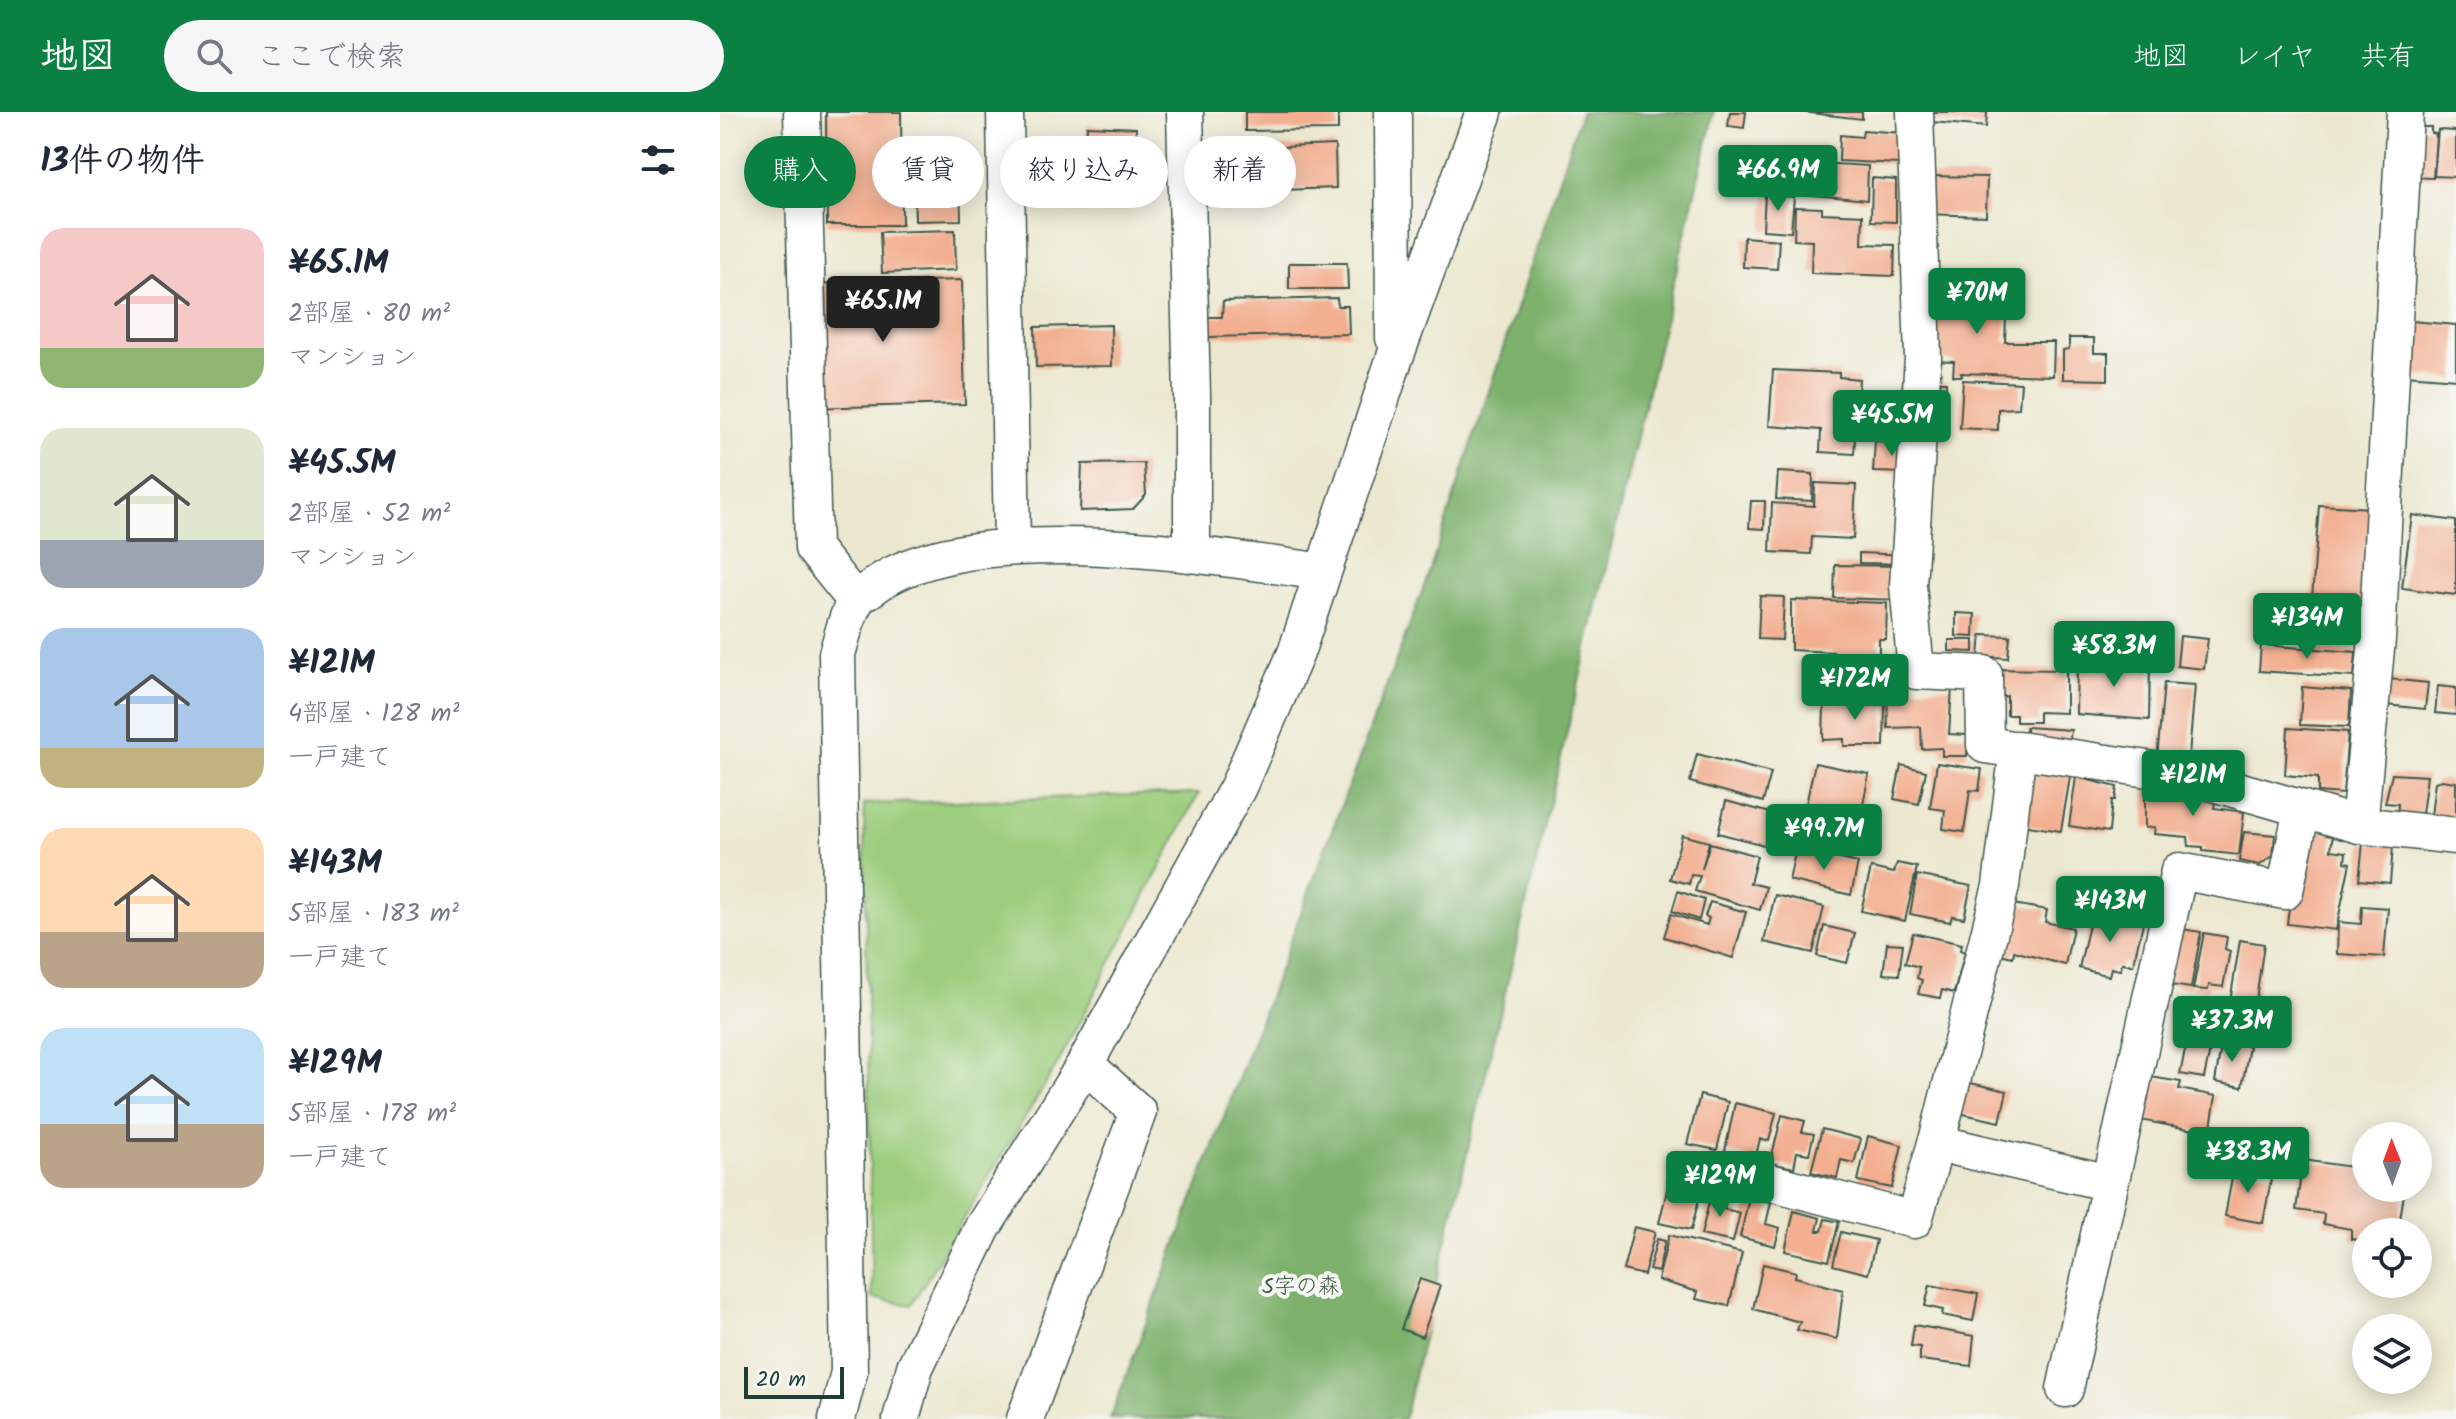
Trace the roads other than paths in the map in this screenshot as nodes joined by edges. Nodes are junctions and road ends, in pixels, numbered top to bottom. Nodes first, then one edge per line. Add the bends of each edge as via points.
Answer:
1 (802, 112) edge
2 (1005, 112) edge
3 (1185, 112) edge
4 (1393, 112) edge
5 (1484, 112) edge
6 (1915, 112) edge
7 (2405, 112) edge
8 (1394, 360) junction
9 (1012, 547) junction
10 (1192, 552) junction
11 (1322, 572) junction
12 (855, 600) junction
13 (2018, 749) junction
14 (2302, 809) junction
15 (2359, 825) junction
16 (2456, 836) edge
17 (1085, 1064) junction
18 (1934, 1153) junction
19 (1747, 1176) dead end
20 (2110, 1183) junction
21 (2065, 1389) dead end
22 (837, 1419) edge
23 (901, 1419) edge
24 (1025, 1419) edge

1 - 12 street via 813,548
2 - 9 street
3 - 10 street
4 - 8 street
5 - 8 street
6 - 13 street via 1923,358 1908,585 1916,671 1984,674 1985,745
7 - 15 street via 2377,639
8 - 11 street
9 - 10 street
9 - 12 street via 935,556 895,570
10 - 11 street
11 - 17 street via 1296,653 1238,787
12 - 22 street via 837,654 849,1372
13 - 14 street via 2182,774
13 - 18 street via 2001,886
14 - 15 street
14 - 20 street via 2285,891 2179,871
15 - 16 street
17 - 23 street via 983,1227 915,1367
17 - 24 street via 1138,1112
18 - 19 street via 1914,1220
18 - 20 street via 1936,1143
20 - 21 street

